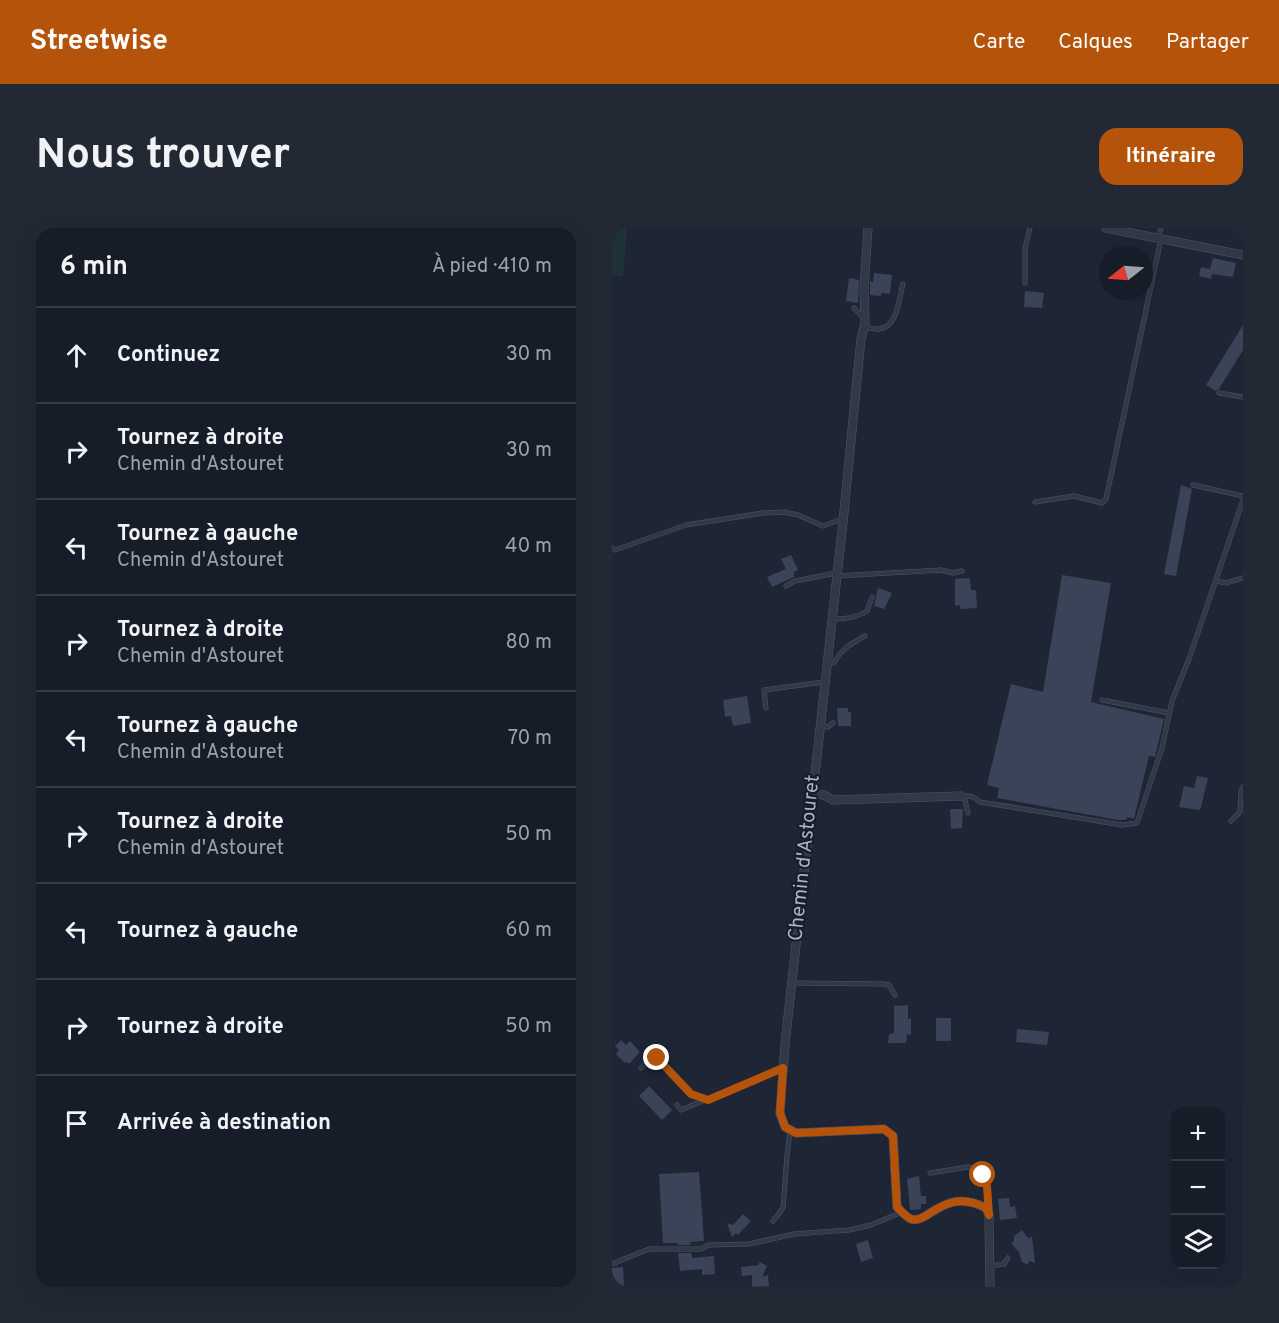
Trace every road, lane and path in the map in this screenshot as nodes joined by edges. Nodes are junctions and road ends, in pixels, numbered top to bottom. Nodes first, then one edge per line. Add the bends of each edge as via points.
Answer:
1 (868, 228) edge
2 (1030, 228) edge
3 (1106, 228) edge
4 (1161, 228) edge
5 (1159, 238) junction
6 (1243, 255) edge
7 (1025, 283) dead end
8 (903, 284) dead end
9 (854, 308) dead end
10 (865, 323) junction
11 (1219, 393) dead end
12 (1243, 397) edge
13 (1193, 485) dead end
14 (1243, 498) edge
15 (1035, 501) dead end
16 (843, 519) junction
17 (612, 548) edge
18 (962, 571) dead end
19 (836, 574) junction
20 (1243, 578) edge
21 (1216, 581) junction
22 (786, 586) dead end
23 (872, 597) dead end
24 (831, 620) junction
25 (865, 636) dead end
26 (826, 662) junction
27 (824, 682) junction
28 (1102, 700) dead end
29 (766, 708) dead end
30 (1169, 713) junction
31 (833, 723) dead end
32 (820, 726) junction
33 (1243, 787) edge
34 (812, 793) junction
35 (961, 796) junction
36 (968, 813) dead end
37 (1231, 821) dead end
38 (792, 983) junction
39 (895, 995) dead end
40 (641, 1068) dead end
41 (783, 1068) junction
42 (708, 1100) junction
43 (677, 1105) dead end
44 (791, 1130) junction
45 (930, 1173) dead end
46 (902, 1212) junction
47 (989, 1215) junction
48 (773, 1221) dead end
49 (1008, 1258) dead end
50 (612, 1264) edge
51 (990, 1266) junction
52 (990, 1287) edge

1 - 10 street, Chemin d'Astouret
2 - 7 lane via 1025,248
3 - 5 street
4 - 5 lane
5 - 6 street
5 - 15 lane via 1106,499 1102,503 1074,496
8 - 10 lane via 891,324 880,329
9 - 10 lane
10 - 16 street, Chemin d'Astouret
11 - 12 lane
13 - 14 lane
14 - 21 lane
16 - 17 lane via 823,526 798,515 763,513 686,525
16 - 19 street, Chemin d'Astouret
18 - 19 lane
19 - 22 lane
19 - 24 street, Chemin d'Astouret
20 - 21 lane via 1226,583
21 - 30 lane
23 - 24 lane via 867,611 860,615
24 - 26 street, Chemin d'Astouret
25 - 26 lane via 838,654 834,663
26 - 27 street, Chemin d'Astouret
27 - 29 lane via 764,690
27 - 32 street, Chemin d'Astouret
28 - 30 lane
30 - 35 lane via 1162,748 1137,823 1122,825 1033,812
31 - 32 lane
32 - 34 street, Chemin d'Astouret
33 - 37 lane via 1240,812
34 - 35 street via 833,800
34 - 38 street, Chemin d'Astouret
35 - 36 lane
38 - 39 lane via 884,984 890,985
38 - 41 street, Chemin d'Astouret
40 - 42 lane via 651,1058 657,1058 691,1094
41 - 42 lane
41 - 44 street, Chemin d'Astouret via 780,1113 785,1127
42 - 43 lane via 681,1110
44 - 46 street via 796,1133 884,1129 893,1136 897,1207
44 - 48 lane via 783,1208
45 - 47 lane via 977,1168 987,1186
46 - 47 street via 917,1220 961,1199 986,1208
46 - 50 lane via 849,1230 794,1234 701,1249 649,1249
47 - 51 street
49 - 51 lane via 1004,1264
51 - 52 street

